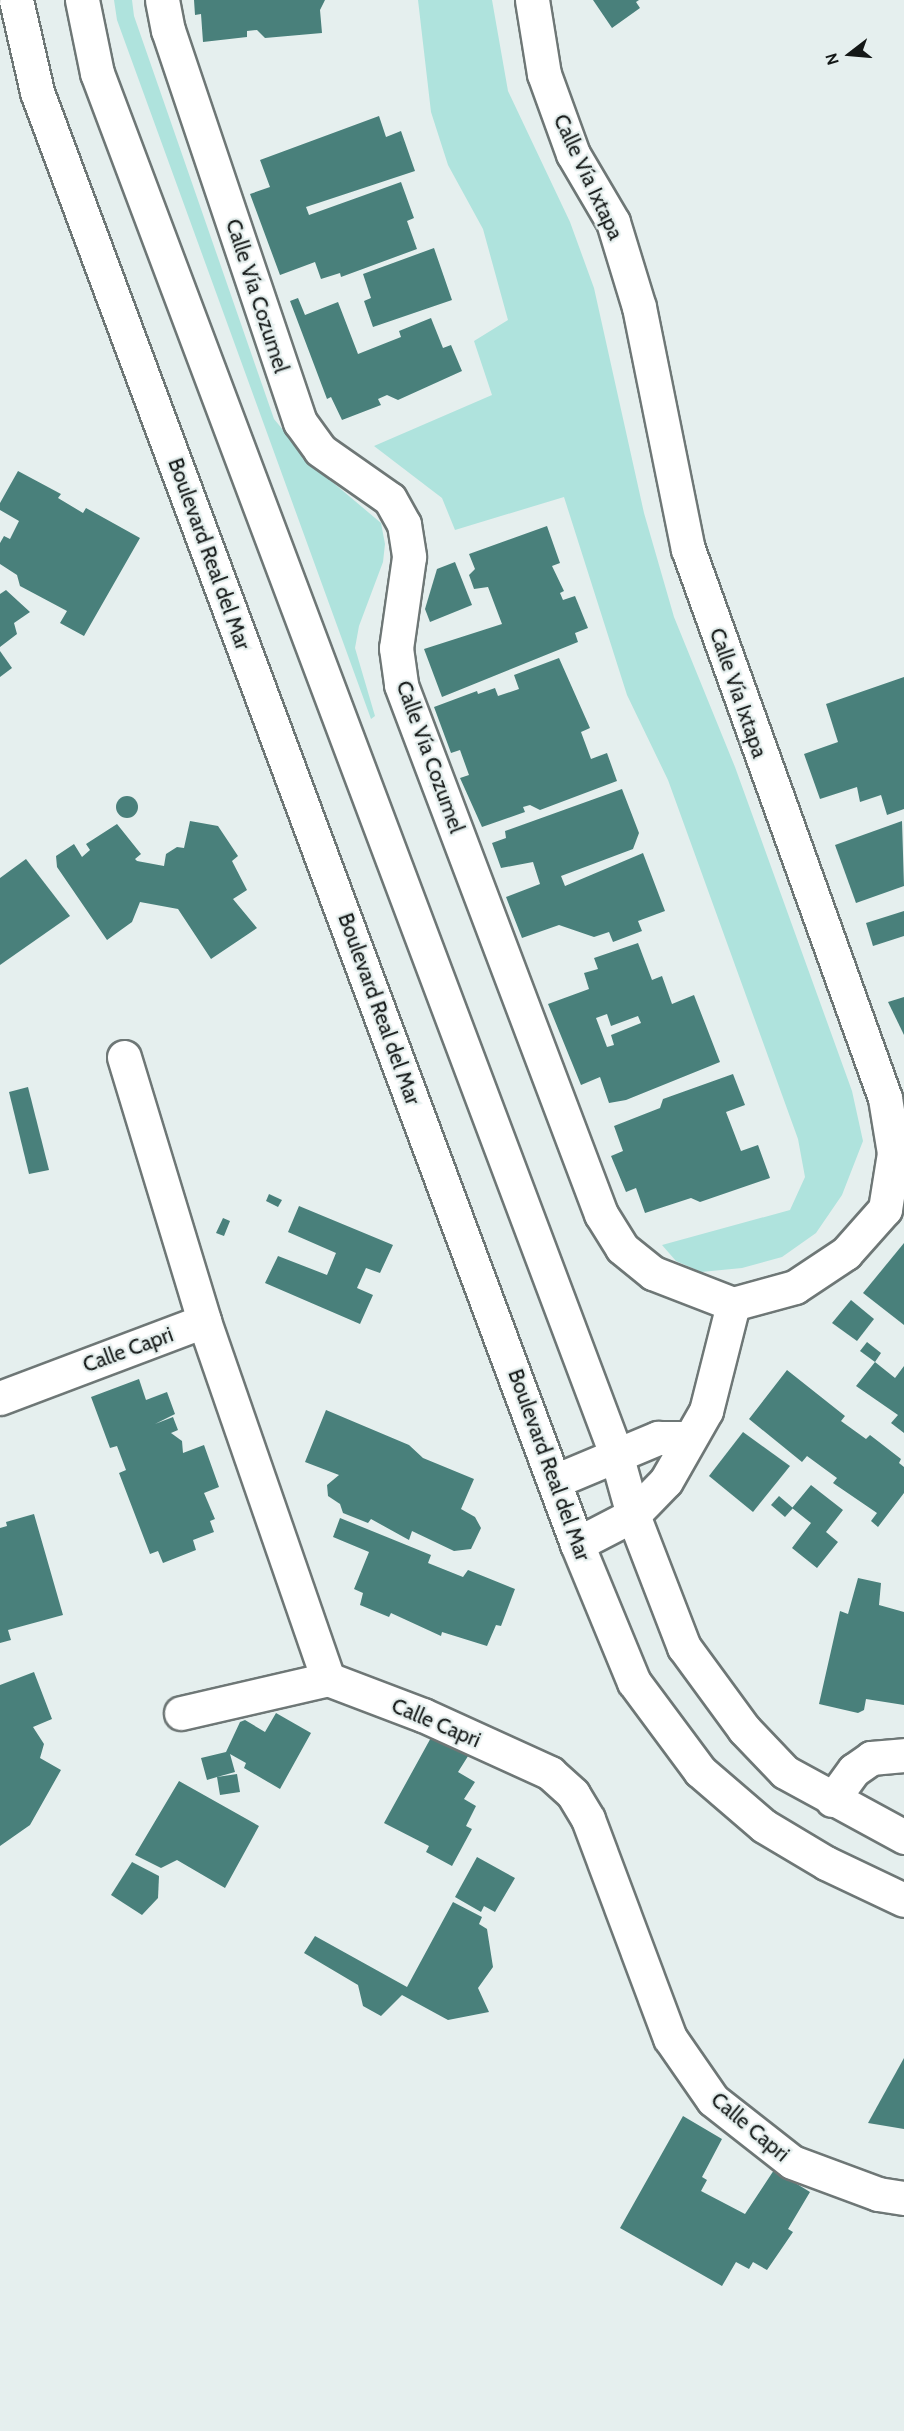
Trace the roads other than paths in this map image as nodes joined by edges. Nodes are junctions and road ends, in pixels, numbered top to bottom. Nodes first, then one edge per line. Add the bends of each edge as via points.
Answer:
1 (16, 0) edge
2 (82, 0) edge
3 (162, 0) edge
4 (531, 0) edge
5 (124, 1057) dead end
6 (733, 1304) junction
7 (204, 1321) junction
8 (0, 1398) edge
9 (688, 1437) junction
10 (616, 1454) junction
11 (555, 1481) junction
12 (633, 1515) junction
13 (577, 1544) junction
14 (328, 1679) junction
15 (181, 1713) dead end
16 (904, 1755) edge
17 (832, 1800) junction
18 (904, 1837) edge
19 (904, 1900) edge
20 (904, 2198) edge

1 - 11 street, Boulevard Real del Mar via 41,104
2 - 10 street via 97,73
3 - 6 street, Calle Vía Cozumel via 172,41 300,422 320,450 390,499 405,524 409,557 396,648 401,685 601,1214 622,1248 653,1273
4 - 6 street, Calle Vía Ixtapa via 544,74 573,154 613,222 639,307 688,549 885,1098 894,1153 885,1209 846,1253 795,1287
5 - 7 street
6 - 9 street via 706,1411
7 - 8 street, Calle Capri
7 - 14 street
9 - 10 street via 658,1438
9 - 12 street via 666,1481
10 - 11 street
10 - 12 street
11 - 13 street, Boulevard Real del Mar
12 - 13 street
12 - 17 street via 684,1647 744,1729 785,1772
13 - 19 street, Boulevard Real del Mar via 634,1682 700,1771 764,1826 826,1863
14 - 15 street
14 - 20 street, Calle Capri via 423,1715 550,1773 573,1794 588,1819 670,2038 713,2100 792,2162 878,2194
16 - 17 street via 871,1758 854,1770
17 - 18 street

